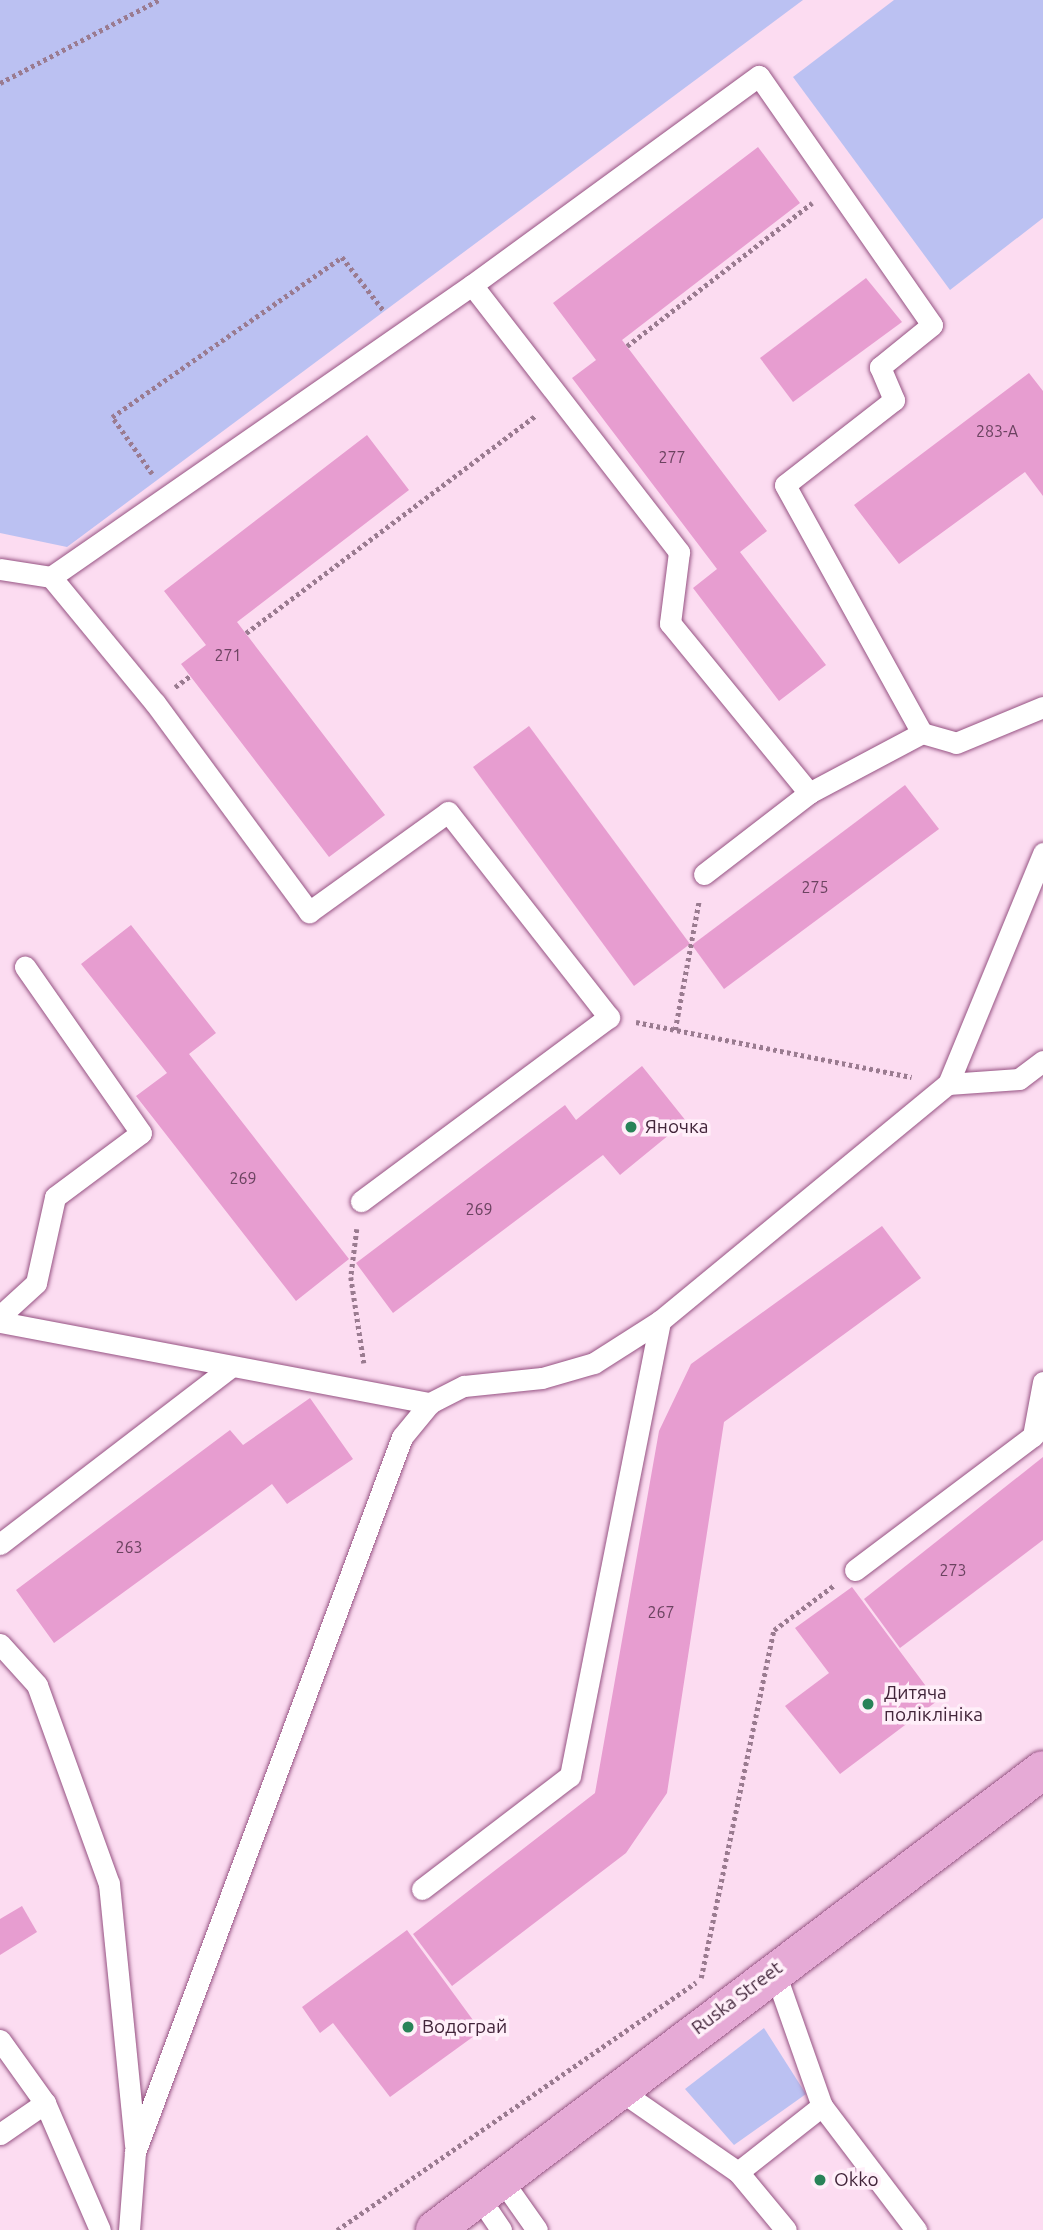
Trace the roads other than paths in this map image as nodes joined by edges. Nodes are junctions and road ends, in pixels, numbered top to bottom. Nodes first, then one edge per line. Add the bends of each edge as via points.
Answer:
1 (472, 285) junction
2 (0, 569) edge
3 (51, 577) junction
4 (1043, 707) edge
5 (922, 733) junction
6 (809, 793) junction
7 (1043, 853) edge
8 (704, 874) road end
9 (25, 967) dead end
10 (1043, 1060) edge
11 (948, 1084) junction
12 (361, 1201) road end
13 (0, 1319) edge
14 (660, 1321) junction
15 (231, 1367) junction
16 (1043, 1382) edge
17 (430, 1403) junction
18 (0, 1544) edge
19 (855, 1570) road end
20 (0, 1644) edge
21 (1043, 1770) edge
22 (422, 1889) dead end
23 (774, 1970) junction
24 (0, 2040) edge
25 (618, 2090) junction
26 (45, 2103) junction
27 (822, 2106) junction
28 (0, 2134) edge
29 (135, 2152) junction
30 (738, 2172) junction
31 (495, 2204) edge
32 (100, 2230) edge
33 (129, 2230) edge
34 (435, 2230) edge
35 (537, 2230) edge
36 (786, 2230) edge
37 (916, 2230) edge

1 - 3 lane
1 - 5 lane via 759,76 932,325 880,367 894,400 785,485
1 - 6 lane via 679,552 670,623
2 - 3 lane
3 - 12 lane via 155,703 309,912 448,812 609,1017
4 - 5 lane via 956,743
5 - 6 lane
6 - 8 lane
7 - 11 lane
9 - 13 lane via 141,1133 55,1197 36,1283
10 - 11 lane via 1019,1079
11 - 14 lane
13 - 15 lane
14 - 17 lane via 594,1363 542,1378 464,1386
14 - 22 lane via 570,1776
15 - 17 lane
15 - 18 lane
16 - 19 lane via 1033,1436
17 - 29 lane via 402,1437 372,1506
20 - 29 lane via 37,1685 109,1884
21 - 23 main road, Ruska Street
23 - 25 main road, Ruska Street
23 - 27 lane
24 - 26 lane
25 - 30 lane
25 - 31 main road, Ruska Street
26 - 28 lane
26 - 32 lane
27 - 30 lane
27 - 37 lane
29 - 33 lane
30 - 36 lane
31 - 34 main road, Ruska Street
31 - 35 lane

